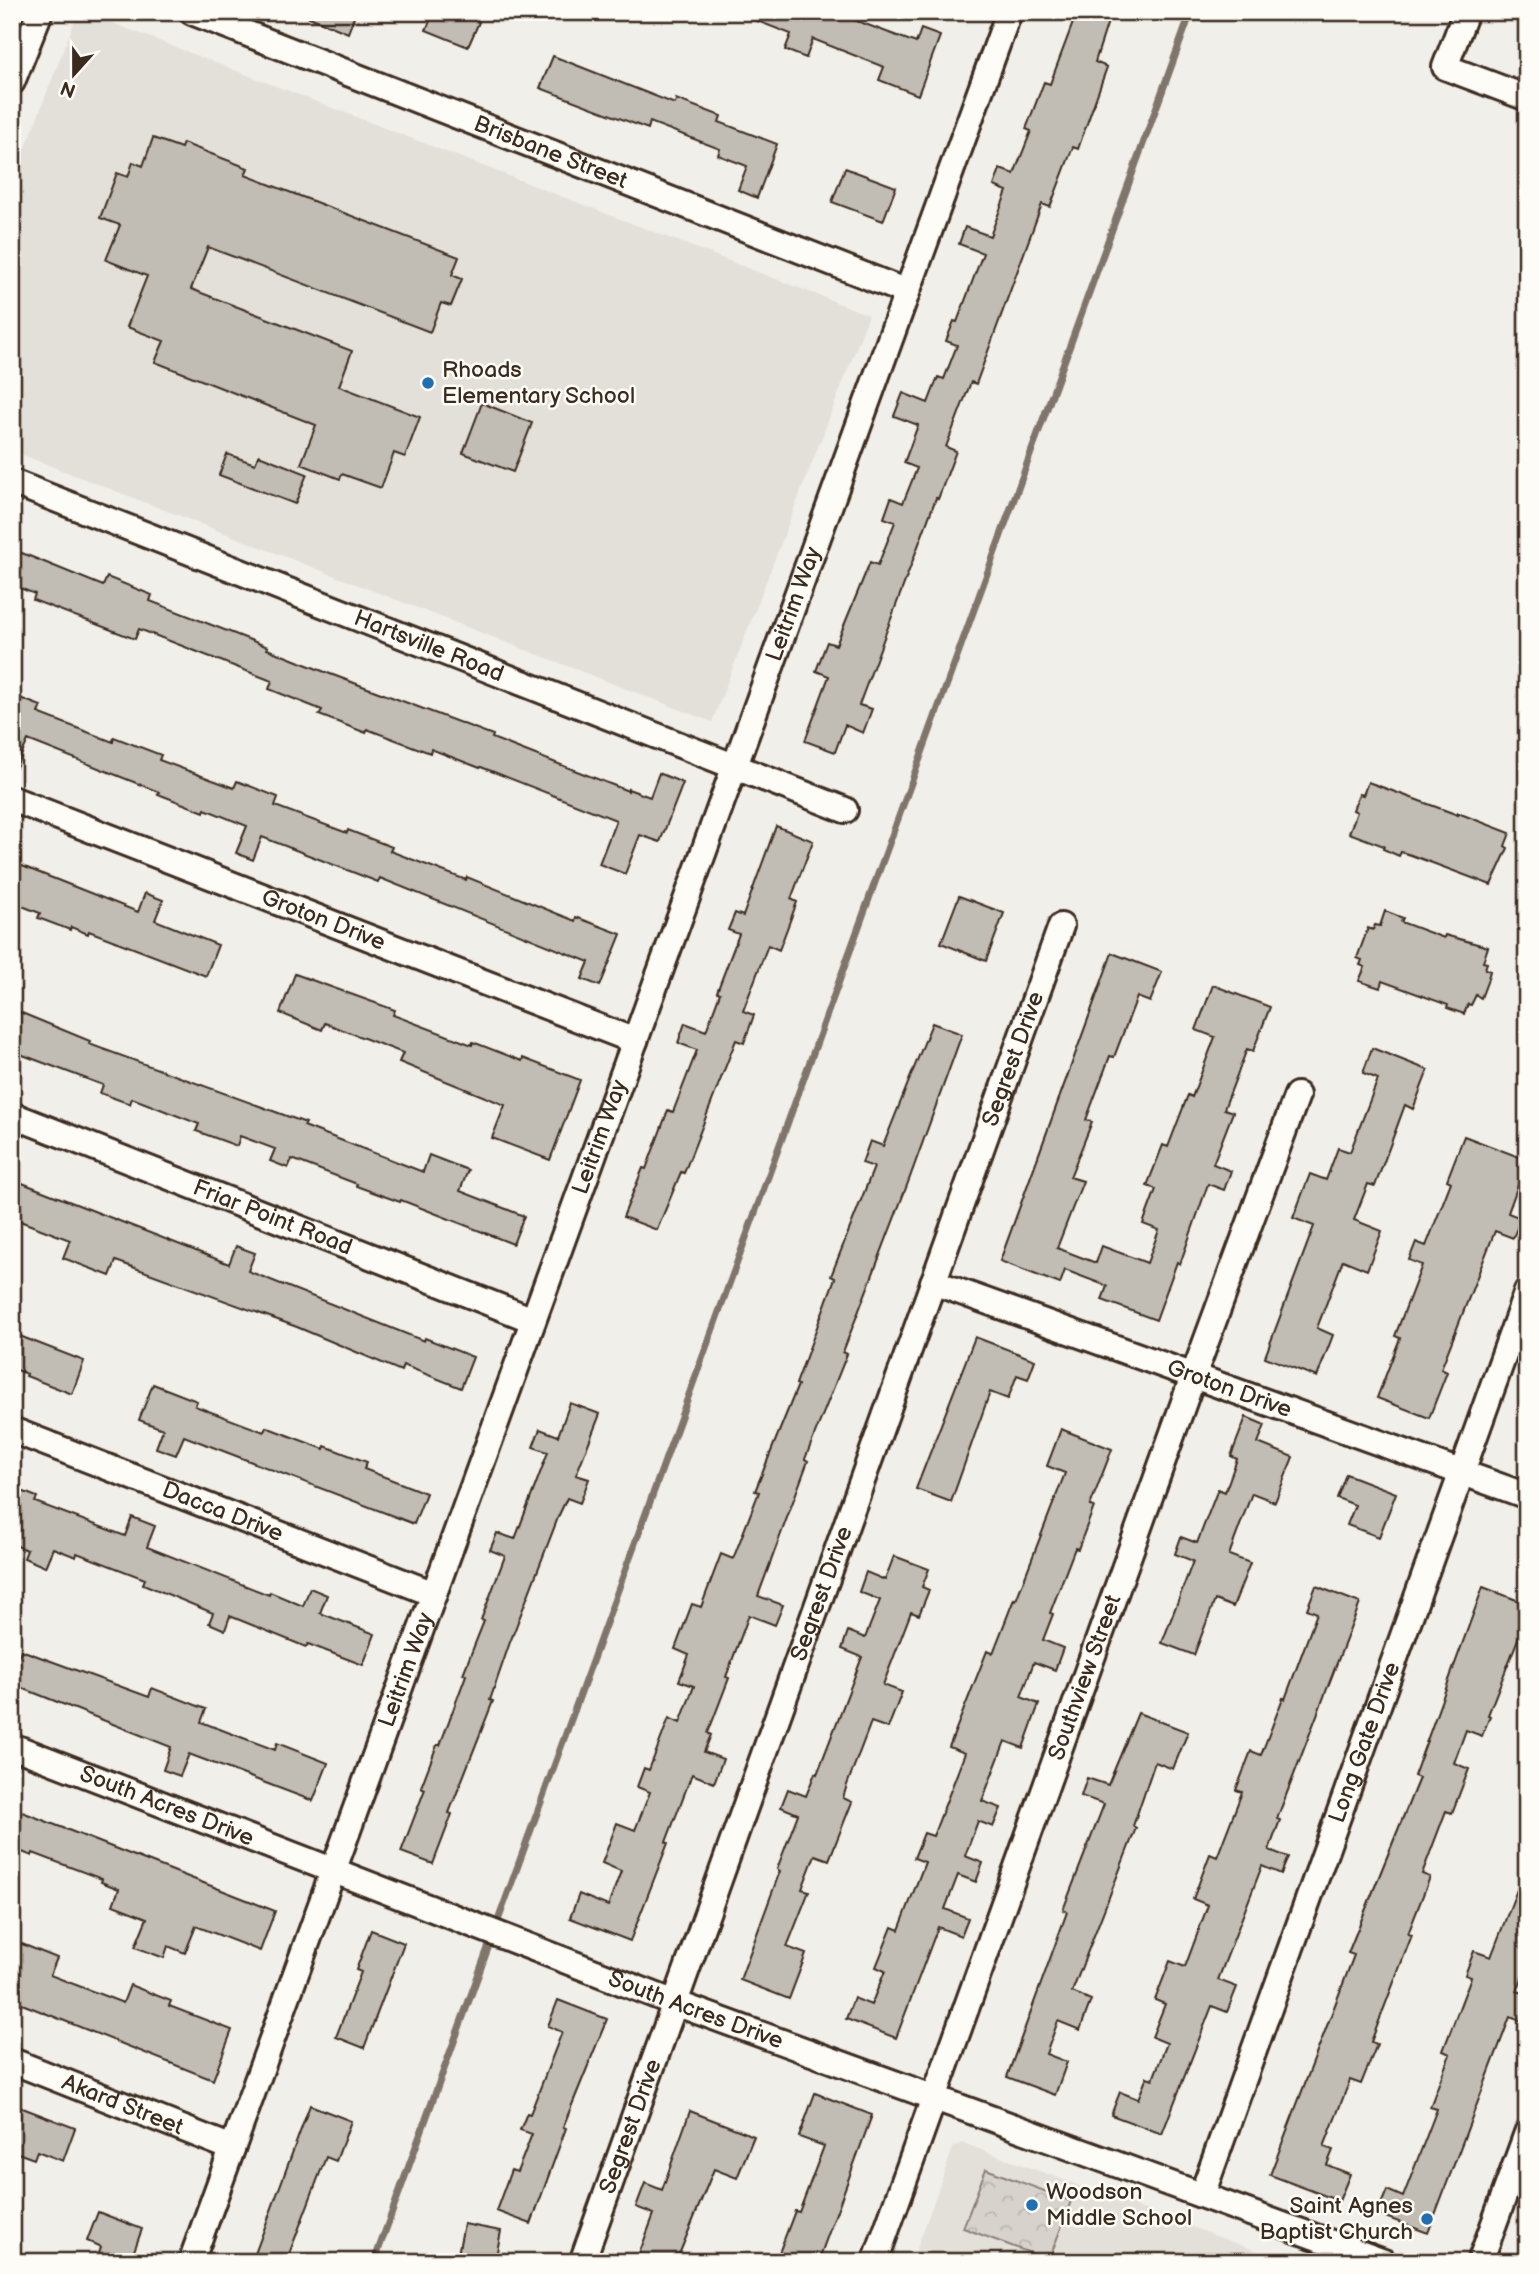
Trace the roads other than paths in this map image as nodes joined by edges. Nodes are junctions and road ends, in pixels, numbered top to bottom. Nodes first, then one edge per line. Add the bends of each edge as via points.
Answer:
1 (40, 12) edge
2 (192, 12) edge
3 (1466, 12) edge
4 (1003, 14) edge
5 (12, 82) edge
6 (1527, 98) edge
7 (907, 292) junction
8 (12, 482) edge
9 (735, 766) junction
10 (12, 799) edge
11 (845, 810) dead end
12 (1061, 926) dead end
13 (635, 1041) junction
14 (1297, 1095) dead end
15 (12, 1115) edge
16 (933, 1282) junction
17 (1527, 1291) edge
18 (533, 1320) junction
19 (1194, 1374) junction
20 (12, 1430) edge
21 (1462, 1472) junction
22 (1527, 1496) edge
23 (434, 1594) junction
24 (12, 1746) edge
25 (333, 1871) junction
26 (675, 2003) junction
27 (12, 2061) edge
28 (934, 2096) junction
29 (1527, 2133) edge
30 (232, 2148) junction
31 (1202, 2195) junction
32 (191, 2262) edge
33 (582, 2262) edge
34 (876, 2262) edge
35 (1384, 2262) edge
36 (1480, 2262) edge

1 - 5 street
2 - 7 street, Brisbane Street
3 - 6 street via 1445,68
4 - 7 street, Leitrim Way
7 - 9 street, Leitrim Way
8 - 9 street, Hartsville Road
9 - 11 street, Hartsville Road
9 - 13 street, Leitrim Way
10 - 13 street, Groton Drive
12 - 16 street, Segrest Drive
13 - 18 street, Leitrim Way
14 - 19 street, Southview Street
15 - 18 street, Friar Point Road
16 - 19 street, Groton Drive
16 - 26 street, Segrest Drive
17 - 21 street, Long Gate Drive
18 - 23 street, Leitrim Way
19 - 21 street, Groton Drive
19 - 28 street, Southview Street
20 - 23 street, Dacca Drive
21 - 22 street, Groton Drive
21 - 31 street, Long Gate Drive
23 - 25 street, Leitrim Way
24 - 25 street, South Acres Drive
25 - 26 street, South Acres Drive
25 - 30 street, Leitrim Way
26 - 28 street, South Acres Drive
26 - 33 street, Segrest Drive
27 - 30 street, Akard Street
28 - 31 street, South Acres Drive
28 - 34 street, Southview Street
29 - 36 street
30 - 32 street, Leitrim Way
31 - 35 street, South Acres Drive

